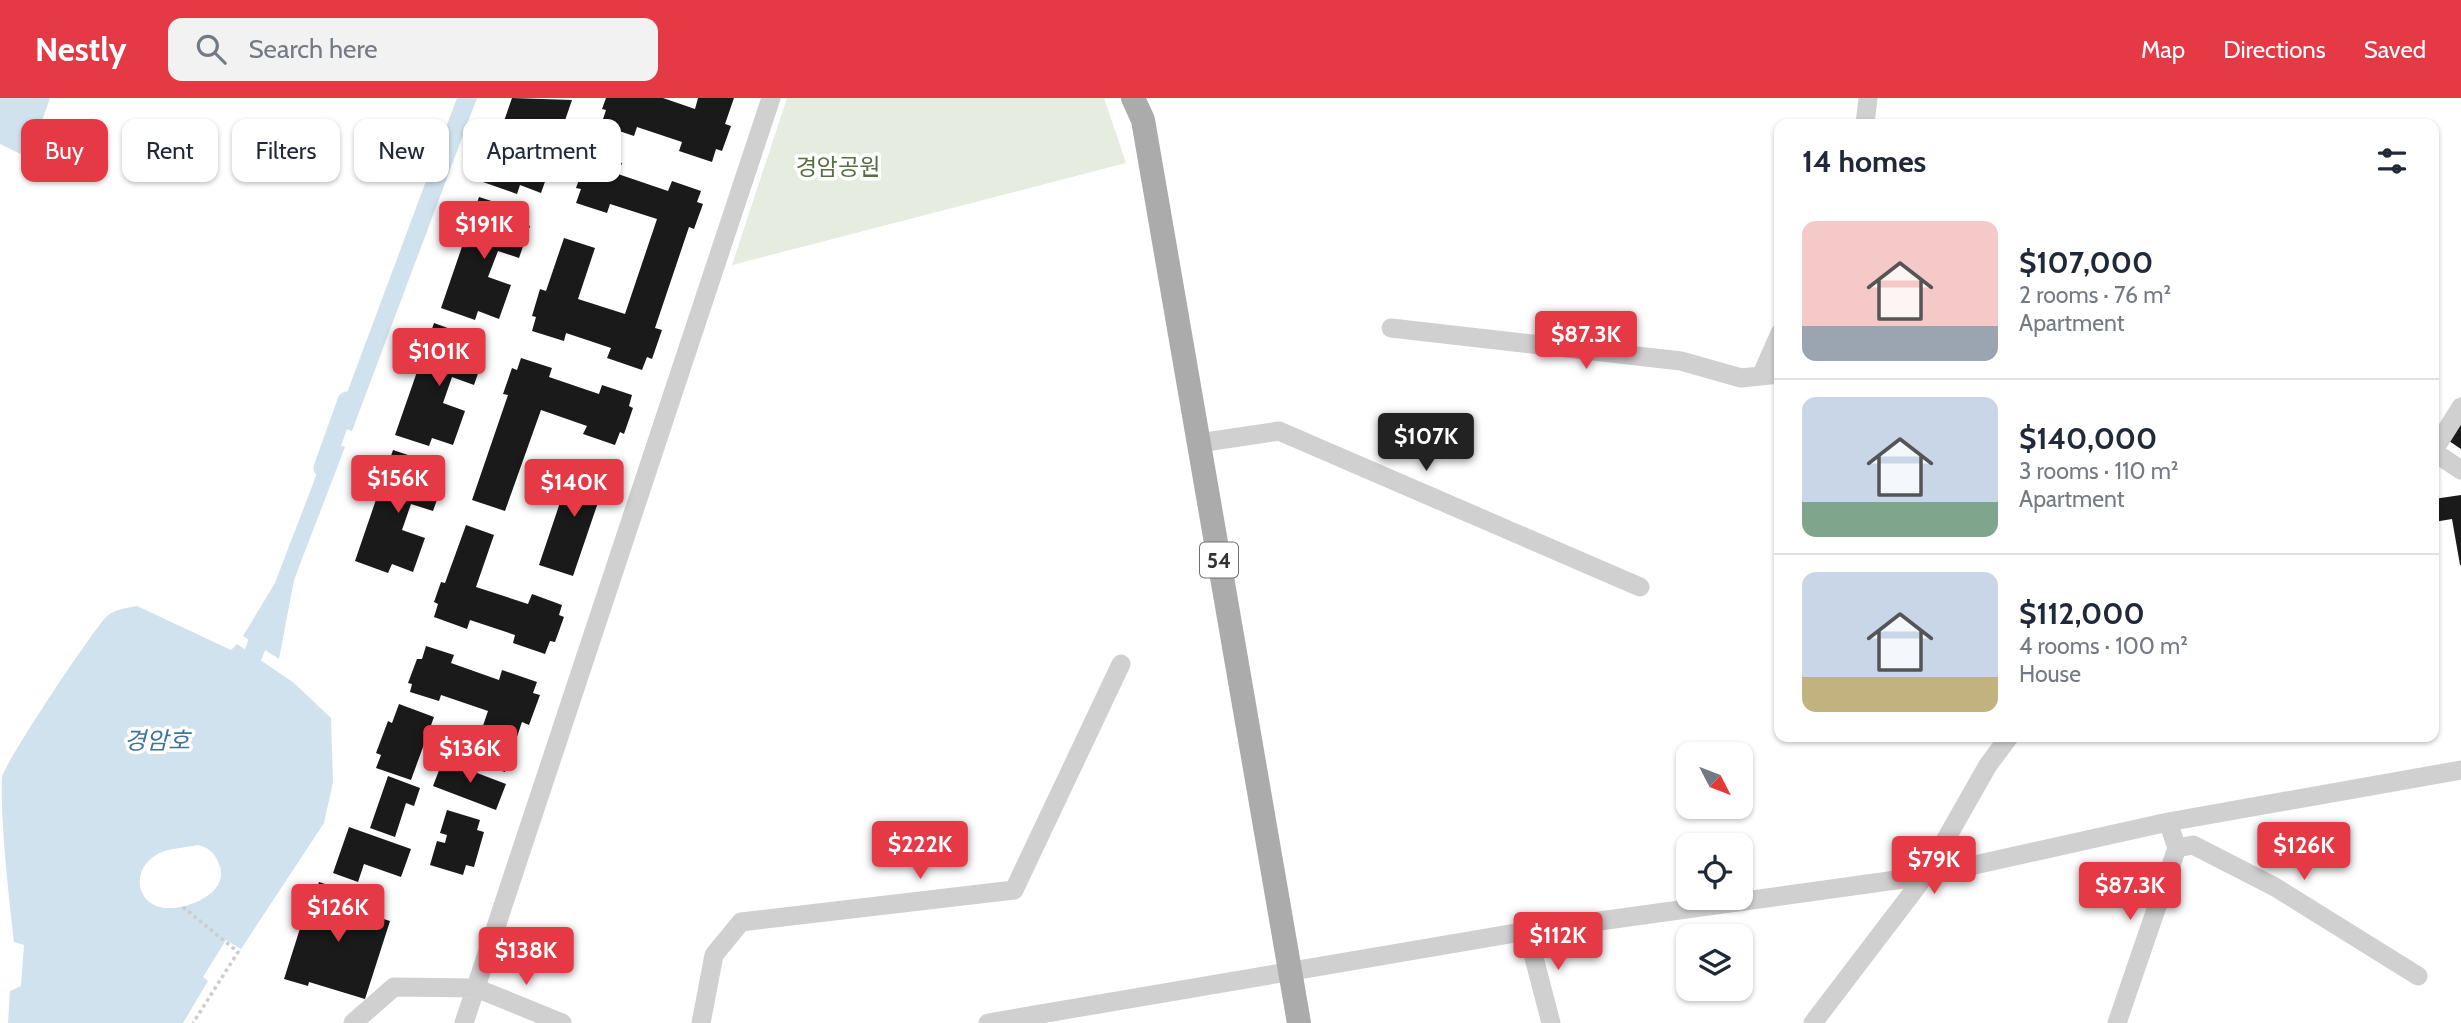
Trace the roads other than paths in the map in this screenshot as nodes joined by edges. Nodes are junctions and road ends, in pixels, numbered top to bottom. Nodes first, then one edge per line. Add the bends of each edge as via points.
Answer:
1 (771, 98) edge
2 (1133, 98) edge
3 (1868, 98) edge
4 (1866, 119) edge
5 (1391, 328) dead end
6 (1771, 375) edge
7 (2461, 407) edge
8 (1199, 443) junction
9 (2439, 443) edge
10 (2439, 455) edge
11 (2461, 470) edge
12 (1640, 587) dead end
13 (1121, 664) dead end
14 (2005, 742) edge
15 (2461, 770) edge
16 (2168, 822) junction
17 (2177, 848) junction
18 (1925, 876) junction
19 (1527, 931) junction
20 (1290, 971) junction
21 (2418, 976) dead end
22 (476, 988) junction
23 (1080, 1015) edge
24 (995, 1022) edge
25 (353, 1023) edge
26 (464, 1023) edge
27 (562, 1023) edge
28 (701, 1023) edge
29 (1299, 1023) edge
30 (1551, 1023) edge
31 (1813, 1023) edge
32 (2117, 1023) edge

1 - 22 street
2 - 8 main road, 54 via 1143,120
3 - 4 street
5 - 6 street via 1681,361 1741,377
7 - 9 street
8 - 12 street via 1279,431
8 - 20 main road, 54
10 - 11 street
13 - 28 street via 1014,890 741,922 714,955
14 - 18 street
15 - 16 street
16 - 17 street
16 - 18 street
17 - 21 street via 2193,845 2275,887
17 - 32 street
18 - 19 street
18 - 31 street
19 - 20 street
19 - 30 street
20 - 23 street
20 - 29 main road, 54
22 - 25 street via 394,987
22 - 26 street
22 - 27 street
23 - 24 street

